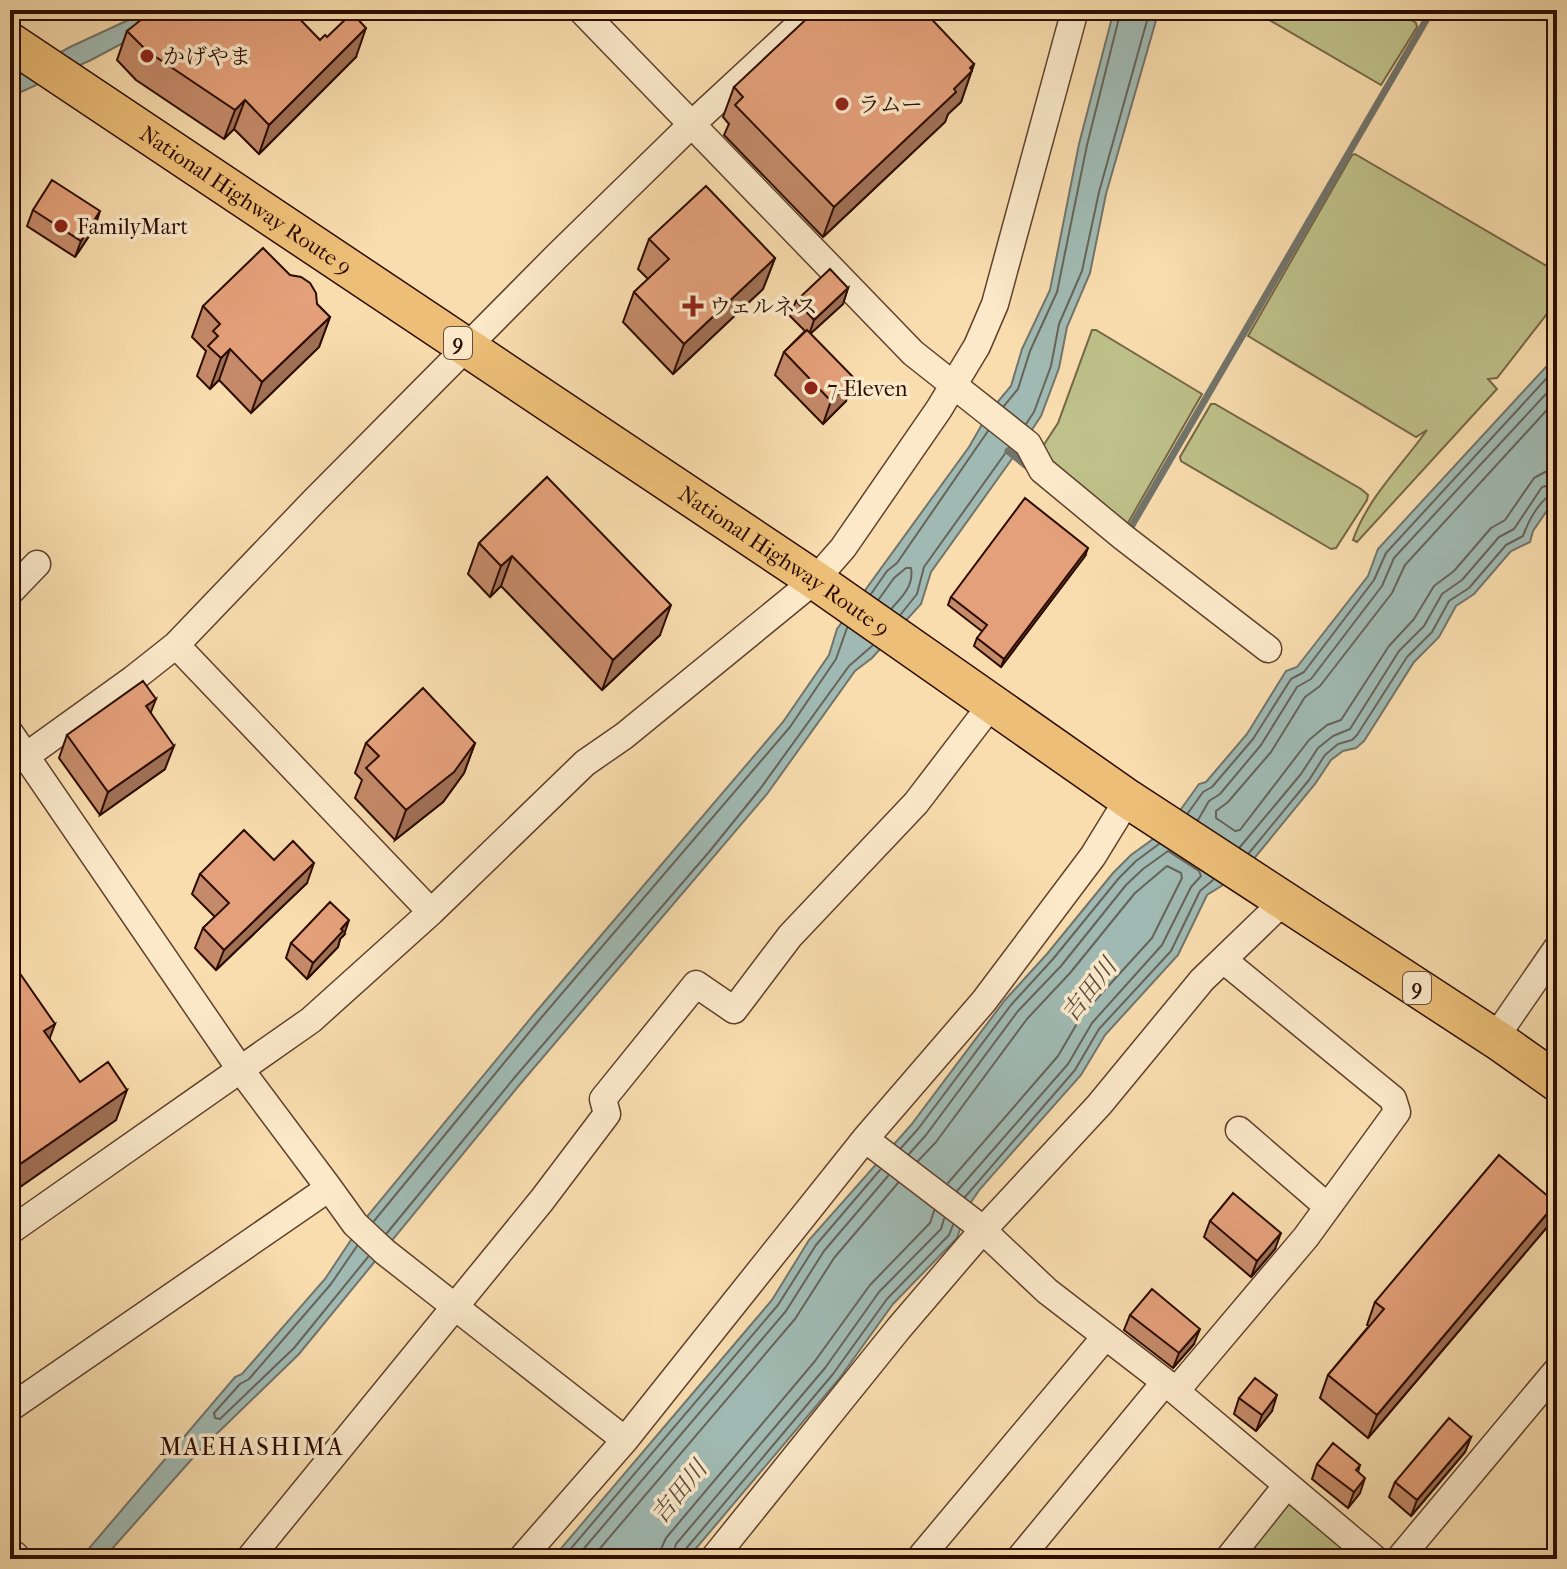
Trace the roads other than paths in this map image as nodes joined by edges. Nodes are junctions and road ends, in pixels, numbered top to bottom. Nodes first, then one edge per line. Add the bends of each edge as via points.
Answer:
1 (581, 10) edge
2 (815, 10) edge
3 (1075, 10) edge
4 (38, 61) edge
5 (692, 124) junction
6 (466, 348) junction
7 (954, 386) junction
8 (37, 564) dead end
9 (815, 580) junction
10 (10, 592) edge
11 (176, 645) junction
12 (1268, 649) dead end
13 (991, 705) junction
14 (10, 733) edge
15 (18, 760) edge
16 (1135, 804) junction
17 (1279, 899) junction
18 (431, 912) junction
19 (1557, 948) edge
20 (1232, 967) dead end
21 (1495, 1038) junction
22 (240, 1069) junction
23 (1557, 1082) edge
24 (1239, 1130) dead end
25 (865, 1139) junction
26 (329, 1188) junction
27 (1328, 1207) junction
28 (979, 1227) junction
29 (10, 1231) edge
30 (453, 1307) junction
31 (1105, 1337) junction
32 (1557, 1370) edge
33 (1170, 1387) junction
34 (10, 1408) edge
35 (625, 1440) junction
36 (1287, 1485) junction
37 (249, 1559) edge
38 (521, 1559) edge
39 (713, 1559) edge
40 (919, 1559) edge
41 (1019, 1559) edge
42 (1228, 1559) edge
43 (1375, 1559) edge
44 (1399, 1559) edge

1 - 5 street
2 - 5 street
3 - 7 street via 995,304
4 - 6 highway, National Highway Route 9 / 9
5 - 6 street
5 - 7 street via 913,353
6 - 9 highway, National Highway Route 9 / 9
6 - 11 street
7 - 9 street via 843,548
7 - 12 street via 1025,441 1042,470
8 - 10 street
9 - 13 highway, National Highway Route 9 / 9
9 - 18 street via 585,763
11 - 15 street
11 - 18 street
13 - 16 highway, National Highway Route 9 / 9
13 - 30 street via 916,803 790,936 734,1010 696,984 603,1099 607,1114
14 - 15 street
15 - 22 street
16 - 17 highway, National Highway Route 9 / 9
16 - 25 street via 984,1001
17 - 21 highway, National Highway Route 9 / 9
17 - 28 street via 1202,980 1099,1105
18 - 22 street via 311,1020
19 - 21 street
20 - 27 street via 1396,1103 1395,1117
21 - 23 highway, National Highway Route 9 / 9
22 - 26 street
22 - 29 street
24 - 27 street
25 - 28 street
25 - 35 street
26 - 30 street via 355,1224
26 - 34 street
27 - 33 street
28 - 31 street
28 - 39 street
30 - 35 street
30 - 37 street
31 - 33 street
31 - 40 street
32 - 44 street
33 - 36 street
33 - 41 street
35 - 38 street
36 - 42 street
36 - 43 street

